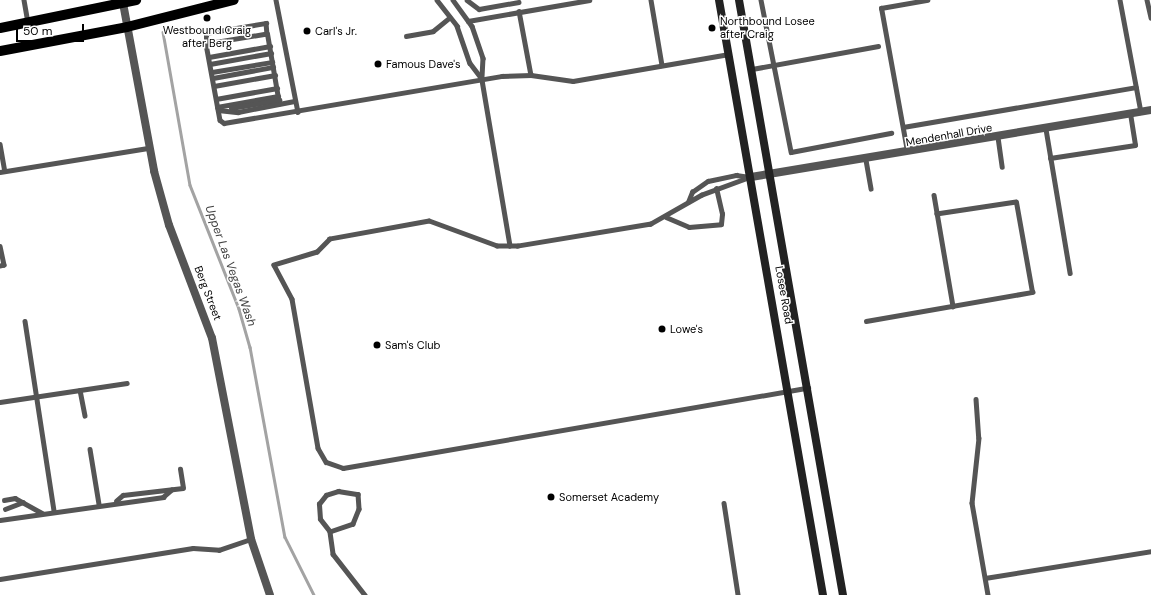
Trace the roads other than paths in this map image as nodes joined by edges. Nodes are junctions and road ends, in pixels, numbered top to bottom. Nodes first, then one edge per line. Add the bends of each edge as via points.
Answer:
1 (24, 0) edge
2 (136, 0) edge
3 (234, 0) edge
4 (276, 0) edge
5 (438, 0) edge
6 (453, 0) edge
7 (467, 0) edge
8 (589, 0) edge
9 (651, 0) edge
10 (719, 0) edge
11 (739, 0) edge
12 (761, 0) edge
13 (927, 0) edge
14 (1120, 0) edge
15 (1147, 0) edge
16 (122, 2) edge
17 (518, 2) dead end
18 (565, 2) edge
19 (519, 11) junction
20 (449, 18) junction
21 (1151, 18) edge
22 (468, 21) junction
23 (28, 22) junction
24 (127, 27) junction
25 (0, 28) edge
26 (267, 34) junction
27 (406, 36) dead end
28 (206, 44) junction
29 (270, 46) junction
30 (878, 46) dead end
31 (0, 51) edge
32 (271, 53) junction
33 (729, 54) junction
34 (209, 57) junction
35 (272, 62) junction
36 (210, 64) junction
37 (662, 65) junction
38 (774, 65) junction
39 (273, 67) junction
40 (752, 69) junction
41 (212, 75) junction
42 (275, 75) junction
43 (531, 75) junction
44 (482, 80) junction
45 (214, 86) junction
46 (1136, 87) junction
47 (277, 88) junction
48 (216, 99) junction
49 (279, 100) junction
50 (294, 101) junction
51 (218, 108) junction
52 (1151, 110) edge
53 (298, 112) junction
54 (1141, 112) junction
55 (1130, 114) junction
56 (903, 127) junction
57 (1046, 129) junction
58 (891, 133) dead end
59 (998, 137) junction
60 (0, 144) edge
61 (149, 148) junction
62 (908, 153) junction
63 (1050, 158) junction
64 (866, 160) junction
65 (1002, 167) dead end
66 (2, 172) edge
67 (772, 176) junction
68 (751, 177) junction
69 (716, 189) junction
70 (871, 189) dead end
71 (934, 195) dead end
72 (688, 202) junction
73 (937, 214) junction
74 (666, 217) junction
75 (0, 246) edge
76 (510, 246) junction
77 (0, 266) edge
78 (1070, 273) dead end
79 (953, 306) junction
80 (866, 320) dead end
81 (25, 321) dead end
82 (127, 383) dead end
83 (809, 388) junction
84 (80, 390) junction
85 (789, 392) junction
86 (36, 396) junction
87 (976, 399) dead end
88 (0, 402) edge
89 (85, 416) dead end
90 (90, 449) dead end
91 (180, 469) dead end
92 (172, 490) junction
93 (4, 500) dead end
94 (116, 501) junction
95 (23, 502) junction
96 (724, 503) dead end
97 (99, 504) junction
98 (5, 509) dead end
99 (54, 511) junction
100 (42, 513) junction
101 (0, 520) edge
102 (330, 532) junction
103 (251, 539) junction
104 (1151, 551) edge
105 (985, 578) junction
106 (0, 579) edge
107 (270, 595) edge
108 (364, 595) edge
109 (738, 595) edge
110 (823, 595) edge
111 (843, 595) edge
112 (988, 595) edge

1 - 23 lane
2 - 16 main road
3 - 24 main road
4 - 50 lane
5 - 20 lane
6 - 22 lane
7 - 17 lane via 479,9
8 - 18 lane
9 - 37 lane
10 - 33 main road, Losee Road
11 - 40 main road, Losee Road
12 - 38 lane
13 - 56 lane via 881,8
14 - 46 lane
15 - 21 lane
16 - 23 main road
16 - 24 street, Berg Street
18 - 19 lane
19 - 22 lane
19 - 43 lane
20 - 27 lane via 433,31
20 - 44 lane via 457,26 470,62
22 - 44 lane via 480,43
23 - 25 main road
24 - 31 main road
24 - 61 street, Berg Street
26 - 28 lane
26 - 28 lane via 266,23 214,31 206,33
26 - 29 lane
28 - 34 lane
29 - 32 lane
29 - 34 lane
30 - 38 lane
32 - 35 lane
32 - 36 lane
33 - 37 lane
33 - 68 main road, Losee Road
34 - 36 lane
35 - 39 lane
35 - 41 lane
36 - 41 lane
37 - 43 lane via 573,80
38 - 40 lane
38 - 58 lane via 791,152
39 - 41 lane
39 - 42 lane
40 - 67 main road, Losee Road
41 - 45 lane
42 - 45 lane
42 - 47 lane
43 - 44 lane
44 - 53 lane
44 - 76 lane
45 - 48 lane
46 - 54 lane
46 - 56 lane
47 - 48 lane
47 - 49 lane
48 - 51 lane
49 - 50 lane
49 - 51 lane
49 - 51 lane via 238,112
50 - 53 lane
51 - 53 lane via 220,120 224,123
52 - 54 street, Mendenhall Drive
54 - 55 street, Mendenhall Drive
55 - 57 street, Mendenhall Drive
55 - 63 lane via 1135,145
56 - 62 lane
57 - 59 street, Mendenhall Drive
57 - 63 lane
59 - 62 street, Mendenhall Drive
59 - 65 lane
60 - 66 lane
61 - 66 lane
61 - 103 street, Berg Street via 167,219 212,338
62 - 64 street, Mendenhall Drive
63 - 78 lane
64 - 67 street, Mendenhall Drive
64 - 70 lane
67 - 68 street, Mendenhall Drive
67 - 83 main road, Losee Road
68 - 69 lane via 737,185
68 - 72 lane via 736,175 708,181 692,192
68 - 85 main road, Losee Road
69 - 72 lane
69 - 74 lane via 722,214 721,224 689,227
71 - 73 lane
72 - 74 lane
73 - 79 lane
73 - 79 lane via 1016,202 1032,292
74 - 76 lane via 652,224
75 - 77 lane via 4,265
76 - 85 lane via 482,243 429,221 330,239 317,252 274,265 292,299 316,442 326,462 343,468
79 - 80 lane
81 - 86 lane
82 - 84 lane
83 - 85 lane
83 - 111 main road, Losee Road
84 - 86 lane
84 - 89 lane
85 - 110 main road, Losee Road
86 - 88 lane
86 - 99 lane
87 - 105 lane via 979,438 972,503
90 - 97 lane
91 - 92 lane via 183,488
92 - 94 lane via 123,495
92 - 94 lane via 163,498 125,504
93 - 95 lane via 15,498
94 - 97 lane
95 - 98 lane
95 - 100 lane
96 - 109 lane
97 - 99 lane
99 - 100 lane
100 - 101 lane
102 - 102 lane via 320,519 322,498 338,491 358,494 359,509 353,524
102 - 108 lane via 334,554
103 - 106 lane via 219,550 193,548
103 - 107 street, Berg Street
104 - 105 lane
105 - 112 lane

